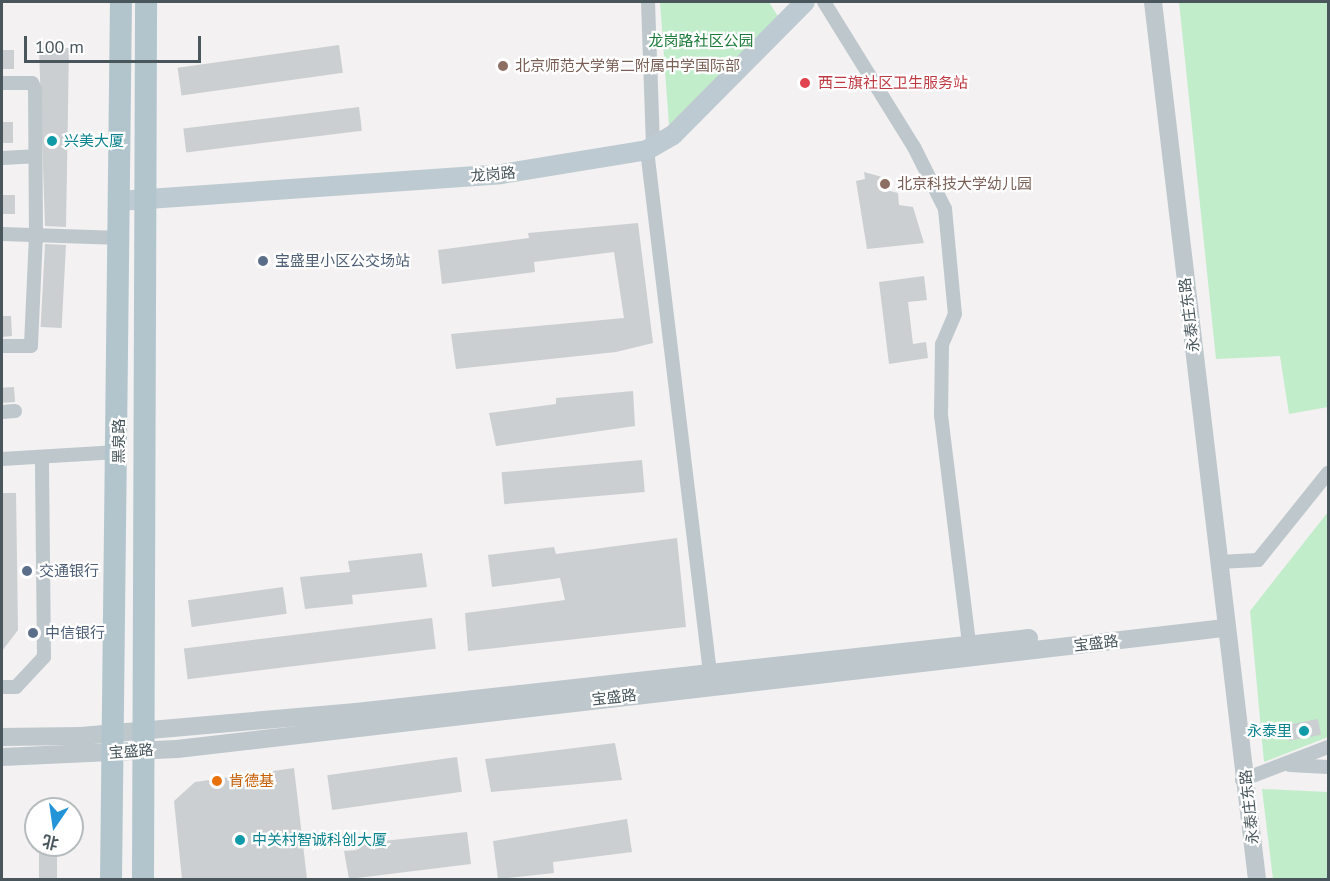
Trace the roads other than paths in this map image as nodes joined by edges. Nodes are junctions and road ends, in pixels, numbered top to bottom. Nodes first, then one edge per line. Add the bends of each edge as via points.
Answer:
1 (121, 2) edge
2 (146, 2) edge
3 (648, 2) edge
4 (805, 2) edge
5 (824, 2) edge
6 (1153, 2) edge
7 (2, 83) edge
8 (650, 148) junction
9 (35, 156) junction
10 (2, 158) edge
11 (119, 201) junction
12 (146, 201) junction
13 (2, 234) edge
14 (36, 235) junction
15 (122, 238) junction
16 (2, 346) edge
17 (118, 452) junction
18 (42, 458) junction
19 (2, 459) edge
20 (1329, 473) edge
21 (1218, 562) junction
22 (1225, 622) junction
23 (969, 644) junction
24 (710, 673) junction
25 (2, 687) edge
26 (2, 737) edge
27 (144, 740) junction
28 (110, 743) junction
29 (1329, 747) edge
30 (2, 757) edge
31 (1329, 767) edge
32 (111, 879) edge
33 (142, 879) edge
34 (1247, 879) edge
35 (1257, 879) edge

1 - 11 main road, 黑泉路
2 - 12 main road, 黑泉路
3 - 8 street
4 - 8 main road, 龙岗路 via 673,135
5 - 23 street via 914,147 945,208 955,314 942,344 941,416
6 - 21 street, 永泰庄东路
7 - 9 street via 32,83
8 - 12 main road, 龙岗路 via 501,174
8 - 24 street
9 - 10 street
9 - 14 street
11 - 12 main road, 龙岗路
11 - 15 main road, 黑泉路
12 - 27 main road, 黑泉路
13 - 14 street
14 - 15 street
14 - 16 street via 31,346
15 - 17 main road, 黑泉路
17 - 18 street
17 - 28 main road, 黑泉路
18 - 19 street
18 - 25 street via 44,657 16,687
20 - 21 street via 1258,560
21 - 22 street, 永泰庄东路
22 - 23 street, 宝盛路
22 - 27 street, 宝盛路
22 - 34 street, 永泰庄东路 via 1222,650
22 - 35 street, 永泰庄东路 via 1232,648
23 - 24 street, 宝盛路
24 - 27 street, 宝盛路
26 - 28 street, 宝盛路
27 - 28 street, 宝盛路
27 - 33 main road, 黑泉路
28 - 30 street, 宝盛路
28 - 32 main road, 黑泉路
29 - 31 street via 1242,780 1293,764

